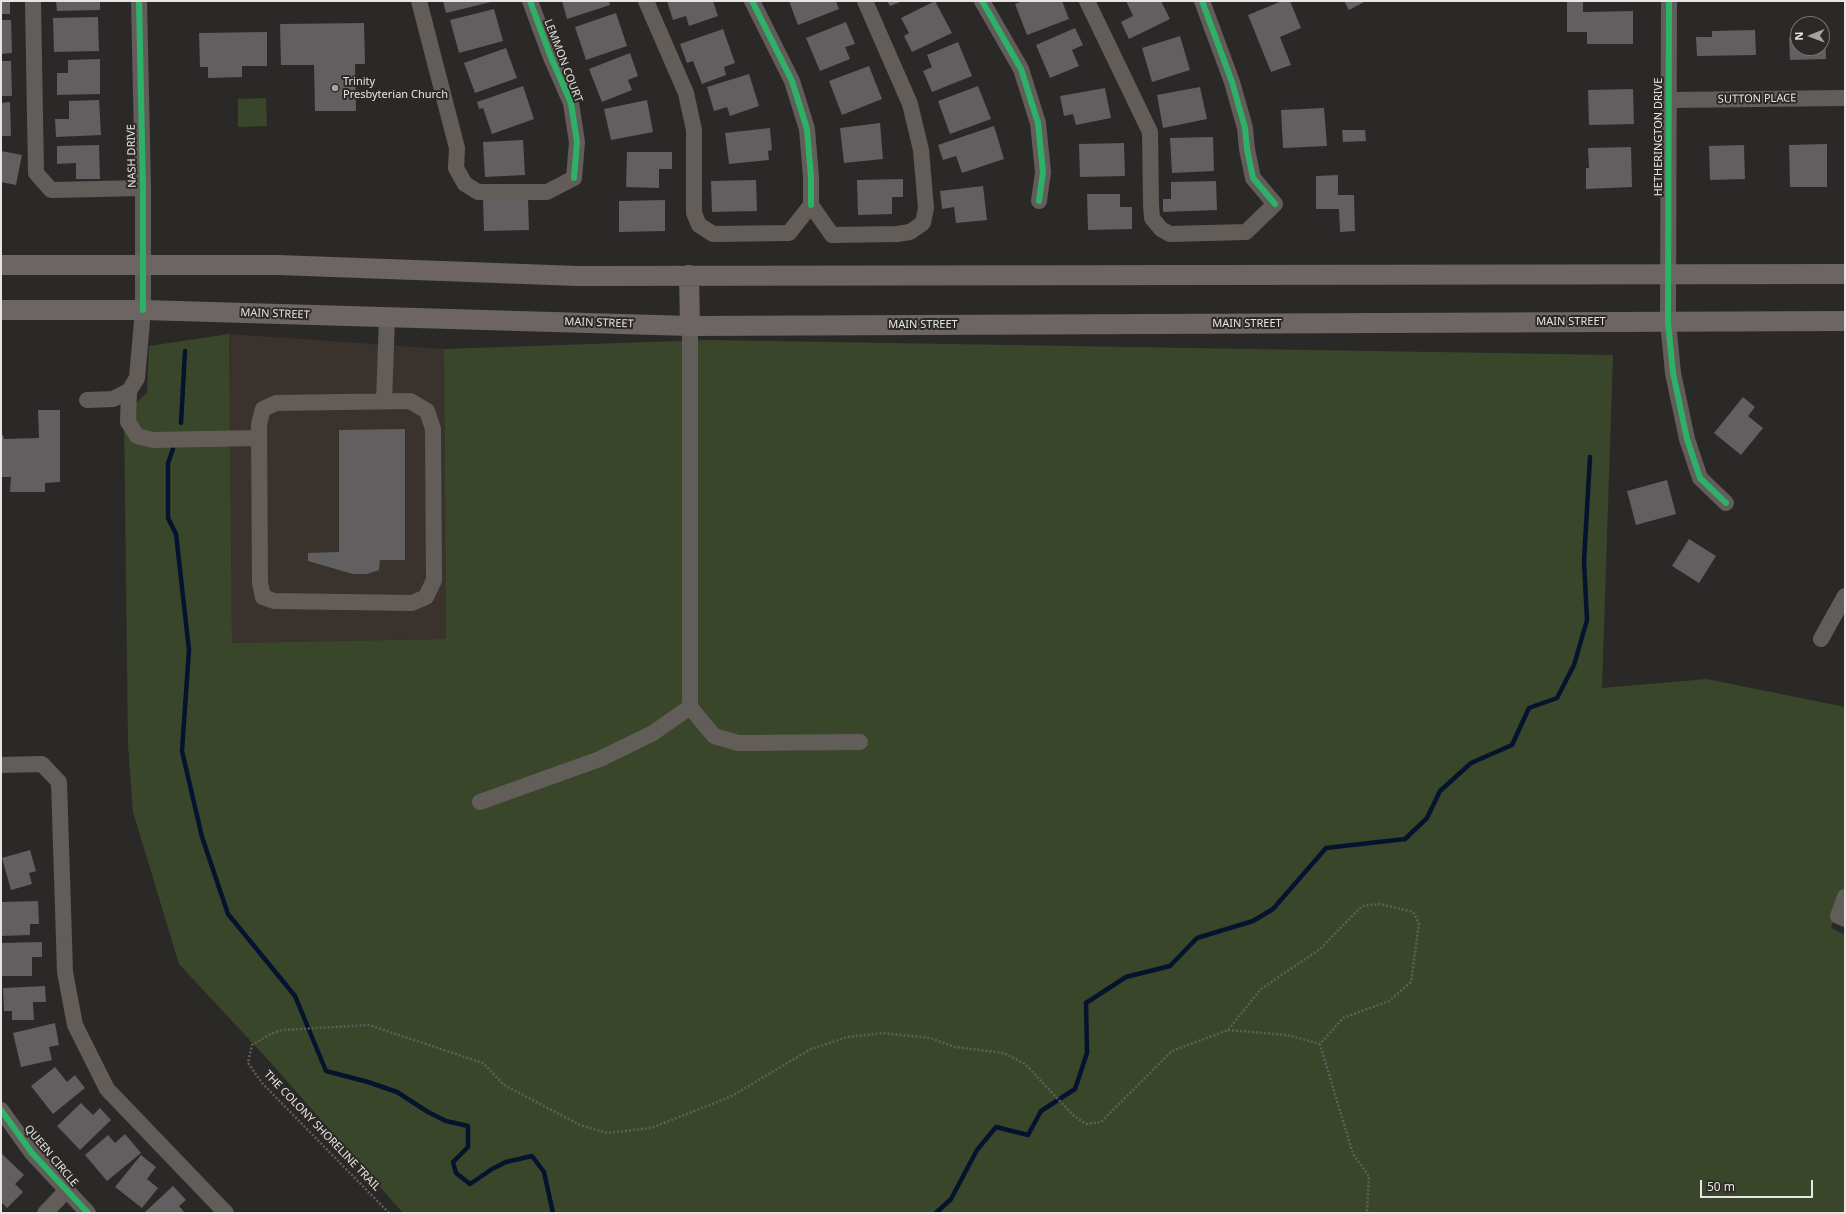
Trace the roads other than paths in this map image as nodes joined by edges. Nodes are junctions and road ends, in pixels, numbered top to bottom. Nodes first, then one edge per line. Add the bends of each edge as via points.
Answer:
1 (33, 1) edge
2 (139, 1) edge
3 (419, 1) edge
4 (530, 1) edge
5 (646, 1) edge
6 (752, 1) edge
7 (865, 1) edge
8 (982, 1) edge
9 (1087, 1) edge
10 (1202, 1) edge
11 (1669, 1) edge
12 (1845, 98) edge
13 (1670, 100) junction
14 (143, 188) junction
15 (1040, 201) dead end
16 (811, 205) junction
17 (143, 264) junction
18 (1, 265) edge
19 (1668, 274) junction
20 (1845, 274) edge
21 (689, 275) junction
22 (1, 310) edge
23 (143, 310) junction
24 (387, 318) junction
25 (1668, 322) junction
26 (1845, 322) edge
27 (690, 326) junction
28 (129, 391) junction
29 (87, 400) dead end
30 (384, 401) junction
31 (259, 438) junction
32 (1726, 503) dead end
33 (1845, 596) edge
34 (1821, 639) dead end
35 (690, 707) junction
36 (860, 742) dead end
37 (1, 765) edge
38 (480, 802) dead end
39 (1845, 897) edge
40 (1841, 918) edge
41 (1, 1110) edge
42 (66, 1191) junction
43 (46, 1213) edge
44 (88, 1213) edge
45 (226, 1213) edge

1 - 14 street via 36,172 52,190
2 - 14 street, NASH DRIVE
3 - 4 street, LEMMON COURT via 457,148 456,168 464,184 478,192 547,192 574,178 577,142 571,103
5 - 16 street via 686,93 694,130 694,213 699,225 713,234 789,233
6 - 16 street via 792,81 807,129
7 - 16 street via 910,104 921,150 926,208 923,223 910,232 897,234 832,235
8 - 15 street via 1021,69 1038,123 1044,172
9 - 10 street via 1150,132 1152,218 1161,229 1170,234 1246,232 1275,204 1253,178 1245,128 1232,82
11 - 13 street, HETHERINGTON DRIVE
12 - 13 street, SUTTON PLACE
13 - 19 street, HETHERINGTON DRIVE
14 - 17 street, NASH DRIVE
17 - 18 main road
17 - 21 main road via 278,265 578,276
17 - 23 street, NASH DRIVE
19 - 20 main road
19 - 21 main road
19 - 25 street, HETHERINGTON DRIVE
21 - 27 main road
22 - 23 main road, MAIN STREET
23 - 24 main road, MAIN STREET
23 - 28 street, NASH DRIVE via 137,378
24 - 27 main road, MAIN STREET
24 - 30 street
25 - 26 main road, MAIN STREET
25 - 27 main road, MAIN STREET
25 - 32 street, HETHERINGTON DRIVE via 1673,373 1687,439 1700,478
27 - 35 street
28 - 29 street via 113,398
28 - 31 street via 128,422 137,436 153,440
30 - 31 street via 276,403 263,409
30 - 31 street via 410,401 427,411 433,428 434,580 426,597 412,603 274,601 263,597 260,583
33 - 34 street
35 - 36 street via 714,736 738,743
35 - 38 street via 653,733 600,759
37 - 45 street via 42,764 59,782 65,972 78,1032 107,1089
39 - 40 street
41 - 42 street, QUEEN CIRCLE via 32,1153
42 - 43 street
42 - 44 street, QUEEN CIRCLE

